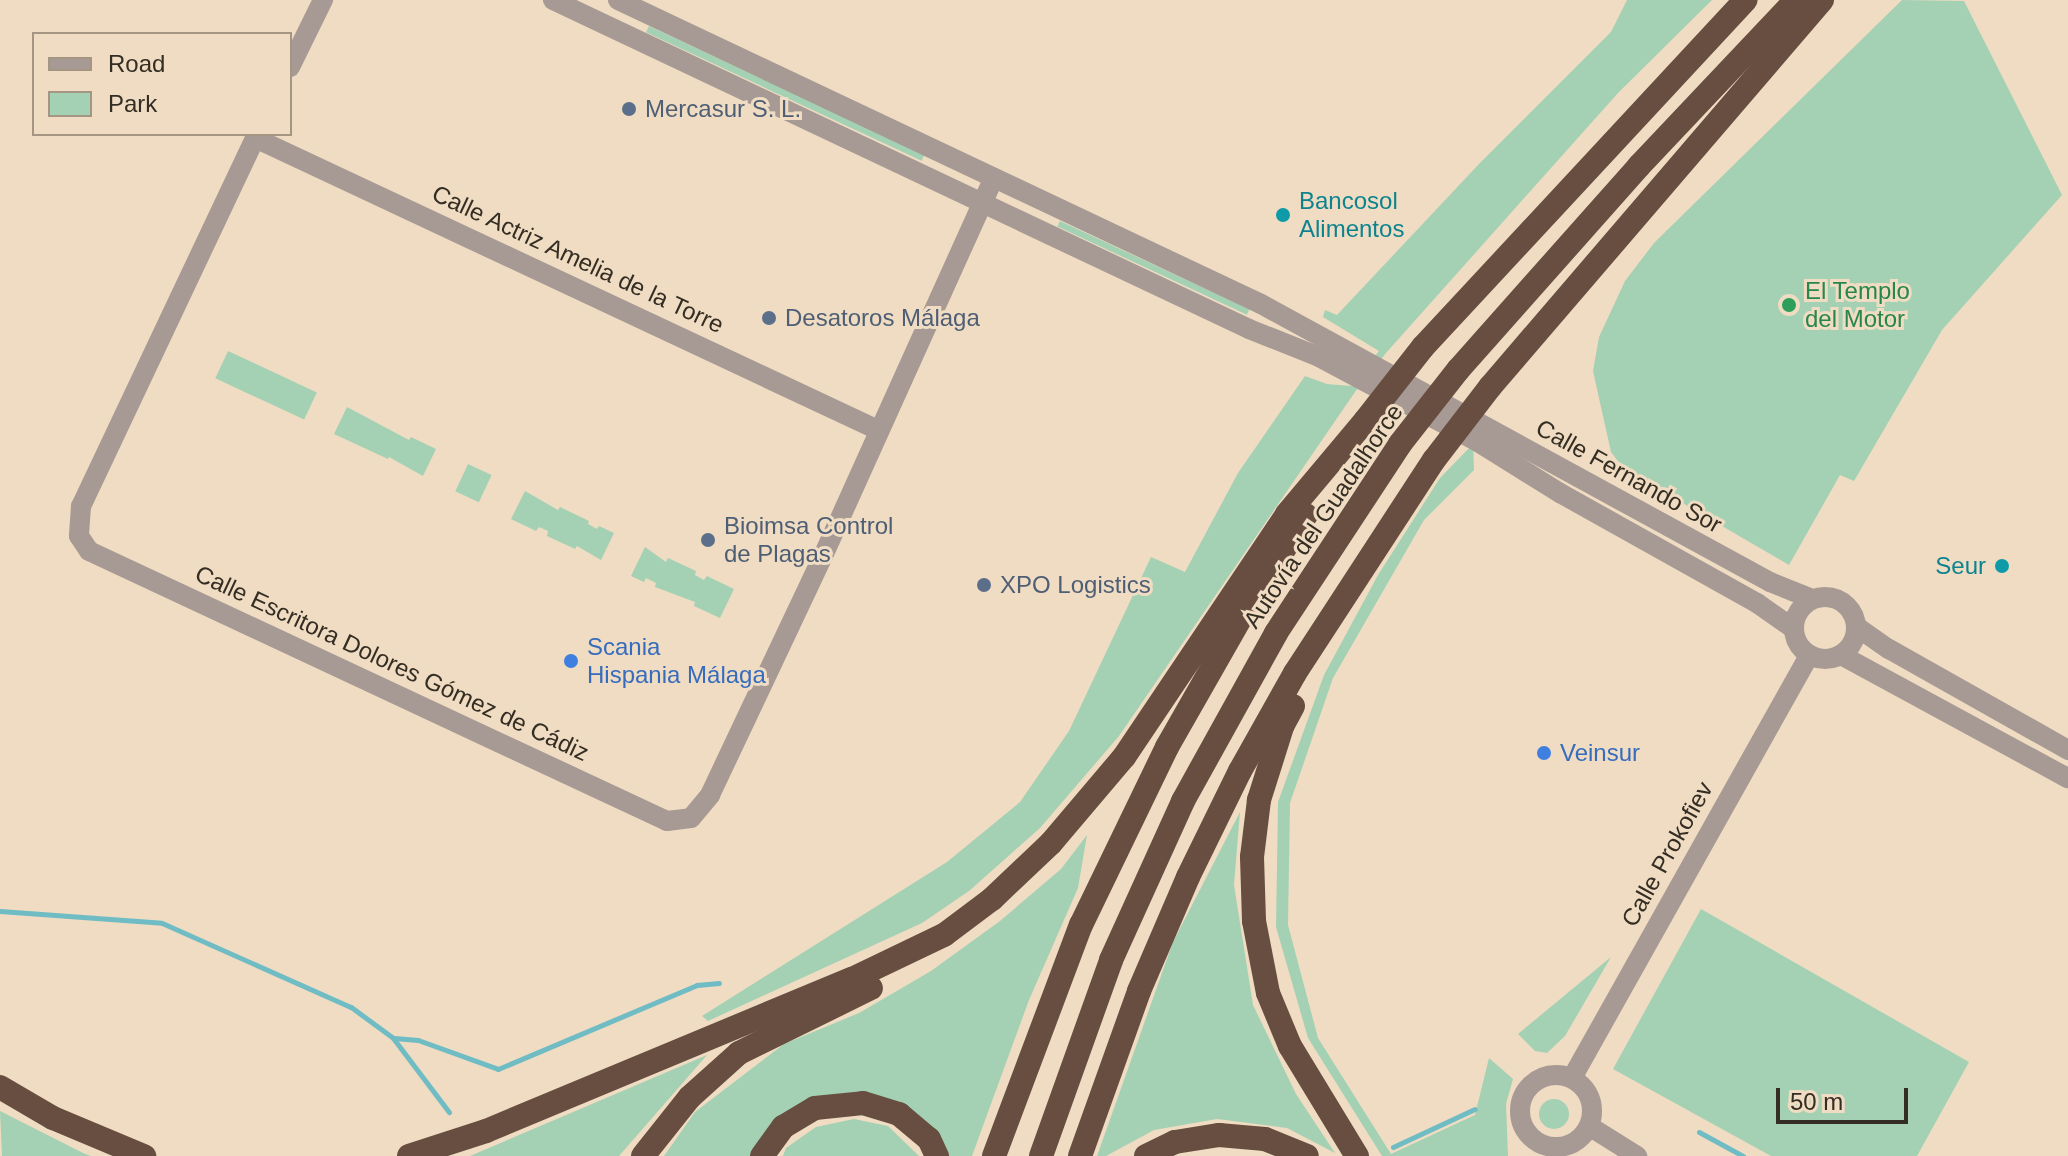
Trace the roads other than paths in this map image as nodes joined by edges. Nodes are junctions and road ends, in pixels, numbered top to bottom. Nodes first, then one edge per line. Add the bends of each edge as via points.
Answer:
1 (323, 0) edge
2 (553, 0) edge
3 (618, 0) edge
4 (1746, 0) edge
5 (1796, 0) edge
6 (1822, 0) edge
7 (292, 63) edge
8 (256, 136) edge
9 (994, 178) junction
10 (984, 203) junction
11 (1420, 400) junction
12 (1365, 421) junction
13 (878, 430) junction
14 (1361, 569) junction
15 (1812, 599) junction
16 (1857, 627) junction
17 (1794, 629) junction
18 (1809, 655) junction
19 (1841, 655) junction
20 (2068, 750) edge
21 (2068, 778) edge
22 (944, 935) junction
23 (1572, 1078) junction
24 (0, 1087) edge
25 (1589, 1126) junction
26 (1572, 1150) edge
27 (144, 1156) edge
28 (409, 1156) edge
29 (643, 1156) edge
30 (762, 1156) edge
31 (937, 1156) edge
32 (994, 1156) edge
33 (1041, 1156) edge
34 (1080, 1156) edge
35 (1146, 1156) edge
36 (1307, 1156) edge
37 (1357, 1156) edge
38 (1637, 1156) edge

1 - 7 street
2 - 10 street
3 - 9 street
4 - 12 highway, Autovía del Guadalhorce, bridge via 1423,347
5 - 33 highway, Autovía del Guadalhorce, bridge via 1458,370 1400,444 1276,633 1183,801 1111,960
6 - 14 highway, bridge via 1490,387
8 - 13 street, Calle Actriz Amelia de la Torre
8 - 13 street, Calle Escritora Dolores Gómez de Cádiz via 81,506 79,536 89,551 667,821 691,818 710,795
9 - 10 street
9 - 11 street via 1261,304
10 - 11 street via 1249,329
10 - 13 street
11 - 15 street, Calle Fernando Sor
11 - 17 street, Calle Fernando Sor via 1560,493
12 - 22 highway via 1287,514 1124,757 1051,843
12 - 32 highway, Autovía del Guadalhorce via 1244,612 1167,747 1081,925
14 - 34 highway via 1295,673 1188,877 1139,991
14 - 37 highway via 1282,727 1259,800 1252,857 1254,921 1268,993 1304,1071
15 - 16 street via 1841,601
15 - 17 street via 1802,607
16 - 19 street
16 - 20 street
17 - 18 street
18 - 19 street
18 - 23 street, Calle Prokofiev
19 - 21 street
22 - 28 highway via 852,979 530,1113
22 - 29 highway via 890,978 739,1053 690,1097
23 - 25 street via 1591,1104
23 - 26 street via 1548,1075 1536,1080 1519,1110 1521,1122 1536,1141
24 - 27 highway via 53,1118
25 - 26 street
25 - 38 street
30 - 31 highway via 783,1127 815,1108 863,1103 899,1114 929,1139
35 - 36 highway via 1175,1142 1219,1135 1265,1139

